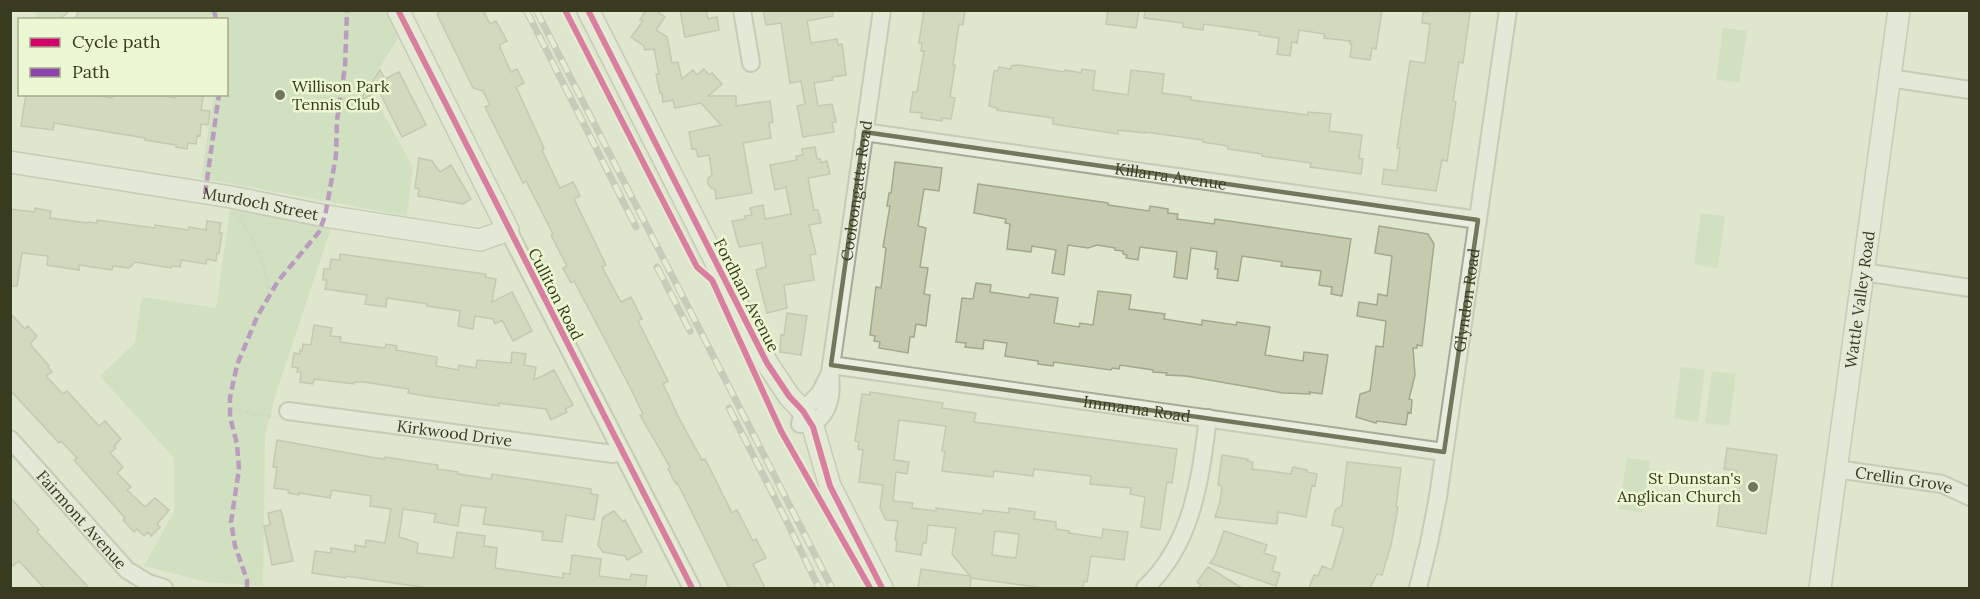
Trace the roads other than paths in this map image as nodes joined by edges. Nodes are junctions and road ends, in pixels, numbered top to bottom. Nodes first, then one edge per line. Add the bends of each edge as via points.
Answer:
1 (398, 10) edge
2 (588, 10) edge
3 (742, 10) edge
4 (882, 10) edge
5 (1508, 10) edge
6 (1899, 10) edge
7 (751, 63) dead end
8 (1889, 78) junction
9 (1970, 90) edge
10 (864, 132) junction
11 (10, 162) edge
12 (1478, 220) junction
13 (508, 230) junction
14 (1863, 272) junction
15 (1970, 288) edge
16 (830, 369) junction
17 (288, 411) road end
18 (1208, 418) junction
19 (805, 419) junction
20 (10, 439) edge
21 (621, 452) junction
22 (1444, 452) junction
23 (1836, 469) junction
24 (1970, 497) edge
25 (164, 588) edge
26 (692, 588) edge
27 (882, 588) edge
28 (1145, 588) edge
29 (1418, 588) edge
30 (1820, 588) edge

1 - 13 street, Culliton Road
2 - 19 street, Fordham Avenue via 767,363
3 - 7 street
4 - 10 street, Cooloongatta Road
5 - 12 street, Glyndon Road
6 - 8 street, Wattle Valley Road
8 - 9 street
8 - 14 street, Wattle Valley Road
10 - 12 street, Killarra Avenue
10 - 16 street, Cooloongatta Road
11 - 13 street, Murdoch Street via 480,240
12 - 22 street, Glyndon Road
13 - 21 street, Culliton Road
14 - 15 street
14 - 23 street, Wattle Valley Road
16 - 18 street, Immarna Road
16 - 19 street, Cooloongatta Road
17 - 21 street, Kirkwood Drive
18 - 22 street, Immarna Road
18 - 28 street via 1199,481 1186,530 1172,557
19 - 27 street, Fordham Avenue via 818,441 830,486
20 - 25 street, Fairmont Avenue via 127,570
21 - 26 street, Culliton Road
22 - 29 street, Glyndon Road via 1434,521
23 - 24 street, Crellin Grove via 1942,484
23 - 30 street, Wattle Valley Road

